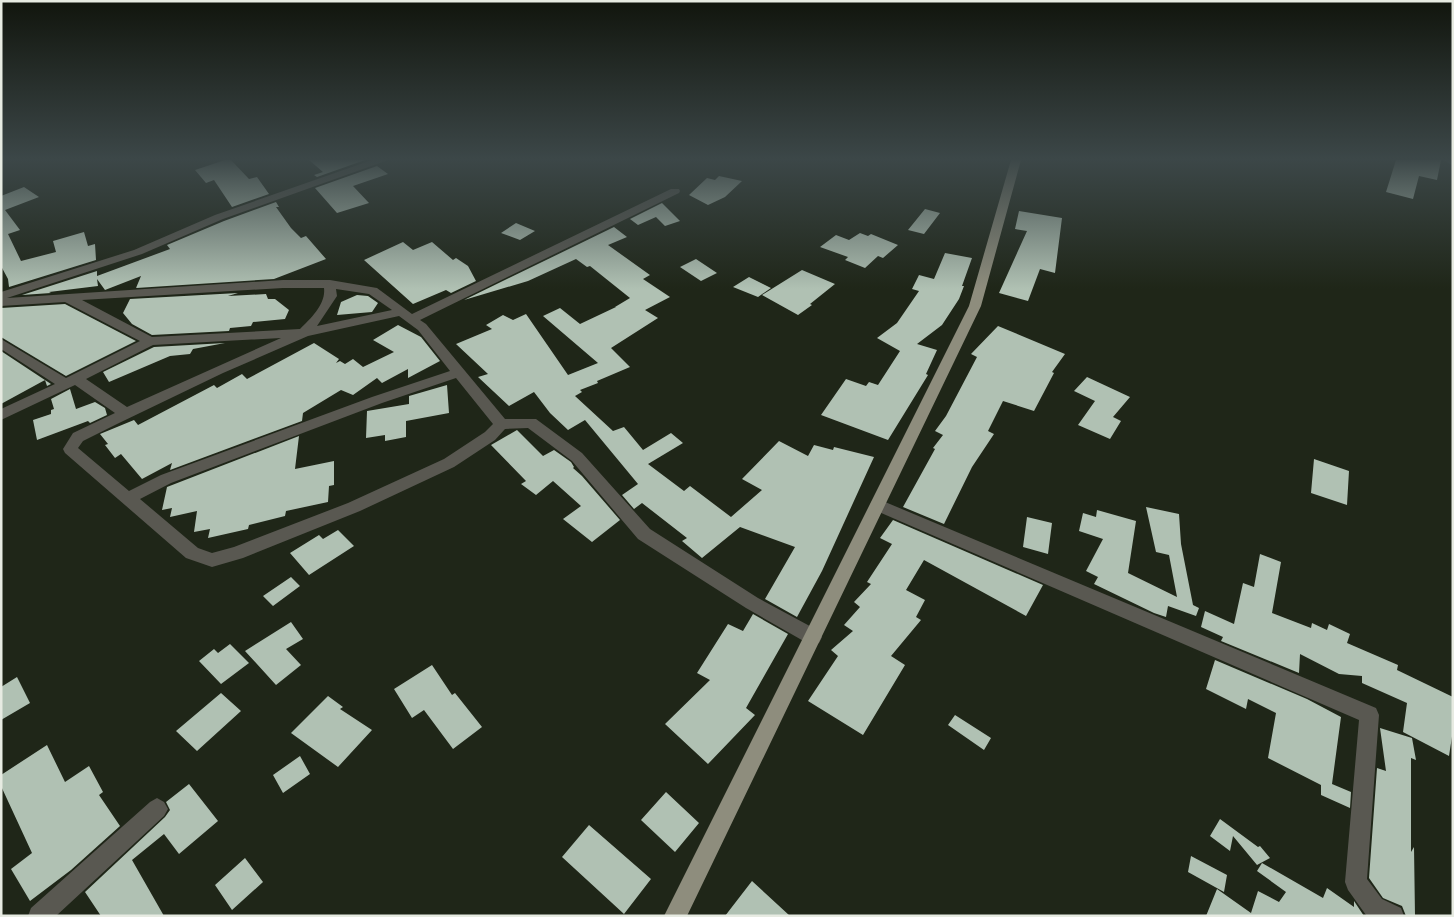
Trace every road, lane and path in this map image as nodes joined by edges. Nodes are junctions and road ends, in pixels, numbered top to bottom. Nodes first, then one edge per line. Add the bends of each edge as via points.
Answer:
1 (260, 203) edge
2 (650, 203) edge
3 (1004, 203) edge
4 (330, 284) junction
5 (1, 296) edge
6 (68, 298) junction
7 (1, 302) edge
8 (407, 316) junction
9 (304, 332) junction
10 (150, 340) junction
11 (1, 343) edge
12 (460, 372) junction
13 (71, 381) junction
14 (126, 413) junction
15 (1, 415) edge
16 (501, 424) junction
17 (127, 499) junction
18 (878, 505) junction
19 (812, 637) junction
20 (157, 808) dead end
21 (39, 916) edge
22 (675, 916) edge
23 (1393, 916) edge

1 - 5 street via 138,252
2 - 8 street
3 - 18 main road via 975,306
4 - 6 street via 245,286
4 - 8 street via 373,291
4 - 9 street via 331,296
6 - 7 street
6 - 10 street
8 - 9 street
8 - 12 street via 422,327
9 - 10 street
9 - 14 street
10 - 13 street
11 - 13 street
12 - 16 street
12 - 17 street via 176,475
13 - 14 street
13 - 15 street
14 - 17 street via 78,438 70,448
16 - 17 street via 490,436 449,463 354,507 212,560 192,553
16 - 19 street via 531,423 578,457 644,534
18 - 19 main road
18 - 23 street via 1369,715 1356,882 1374,907
19 - 22 main road
20 - 21 street

